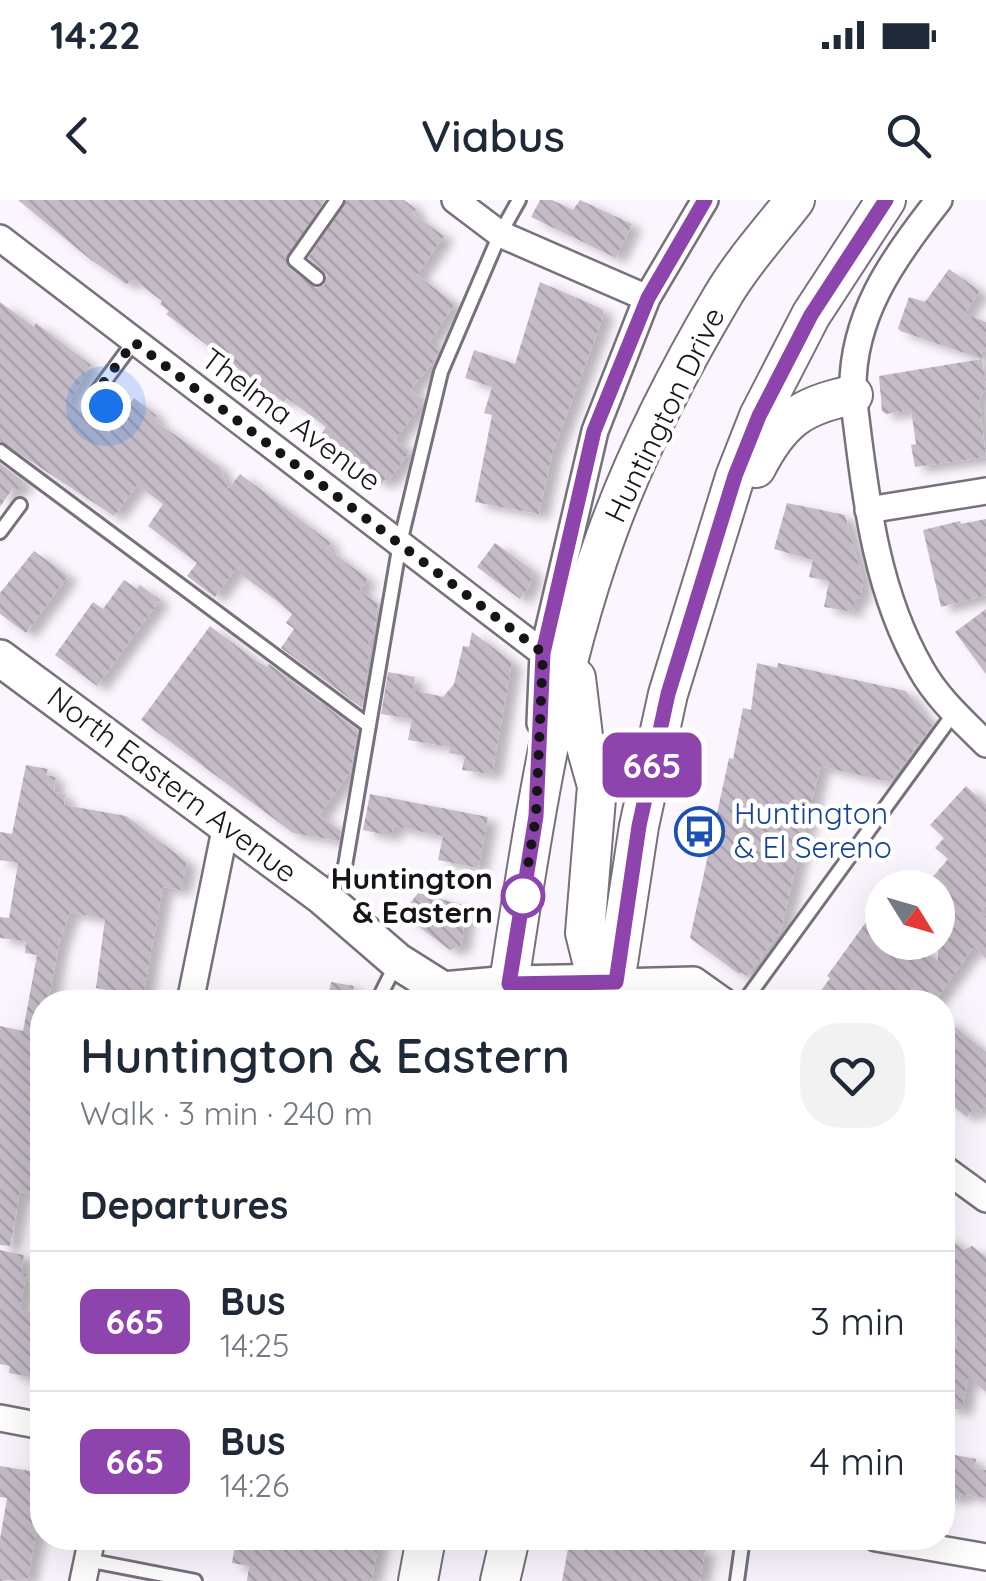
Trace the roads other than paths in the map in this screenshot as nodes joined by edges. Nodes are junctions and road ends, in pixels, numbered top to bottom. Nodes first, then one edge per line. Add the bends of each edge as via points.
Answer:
1 (337, 200) edge
2 (455, 200) edge
3 (519, 200) edge
4 (705, 200) edge
5 (794, 200) edge
6 (886, 200) edge
7 (939, 200) edge
8 (500, 234) junction
9 (0, 238) edge
10 (318, 278) dead end
11 (648, 298) junction
12 (134, 342) junction
13 (852, 395) junction
14 (106, 406) dead end
15 (0, 451) edge
16 (986, 491) edge
17 (20, 505) dead end
18 (868, 510) junction
19 (0, 532) edge
20 (400, 543) junction
21 (711, 554) junction
22 (558, 650) junction
23 (0, 658) edge
24 (954, 713) junction
25 (369, 726) junction
26 (986, 744) edge
27 (226, 825) junction
28 (323, 897) junction
29 (397, 961) junction
30 (192, 990) edge
31 (383, 990) edge
32 (443, 990) edge
33 (513, 990) edge
34 (612, 990) edge
35 (614, 990) edge
36 (627, 990) edge
37 (708, 990) edge
38 (753, 990) edge
39 (955, 1176) edge
40 (986, 1199) edge
41 (0, 1418) edge
42 (30, 1424) edge
43 (424, 1550) edge
44 (507, 1550) edge
45 (742, 1550) edge
46 (949, 1550) edge
47 (986, 1556) edge
48 (87, 1560) edge
49 (155, 1577) edge
50 (195, 1581) edge
51 (418, 1581) edge
52 (500, 1581) edge
53 (736, 1581) edge

1 - 10 lane via 295,260
2 - 8 street
3 - 8 lane
4 - 11 street
5 - 22 main road, Huntington Drive via 724,294 658,414
6 - 21 main road via 811,315 759,416
7 - 13 street via 862,319
8 - 11 street
8 - 20 lane via 440,372
9 - 12 street, Thelma Avenue
11 - 22 street via 594,431
12 - 14 lane via 92,398
12 - 20 street, Thelma Avenue
13 - 18 street
13 - 21 main road via 818,402 784,427
15 - 25 lane
16 - 18 street
17 - 19 lane
18 - 24 street via 878,565 904,633 921,670
20 - 22 street, Thelma Avenue
20 - 25 lane
21 - 35 main road via 668,694
22 - 33 main road, Huntington Drive
22 - 34 main road via 597,786 585,933 593,965
23 - 27 main road, North Eastern Avenue
24 - 26 street
24 - 38 lane
25 - 28 lane via 345,866
27 - 28 main road, North Eastern Avenue
27 - 30 street
28 - 29 main road, North Eastern Avenue
29 - 31 lane
29 - 32 main road, North Eastern Avenue
36 - 37 street via 694,980
39 - 40 street
41 - 42 street
43 - 51 main road
44 - 52 main road
45 - 53 lane
46 - 47 street
48 - 49 lane
49 - 50 lane

